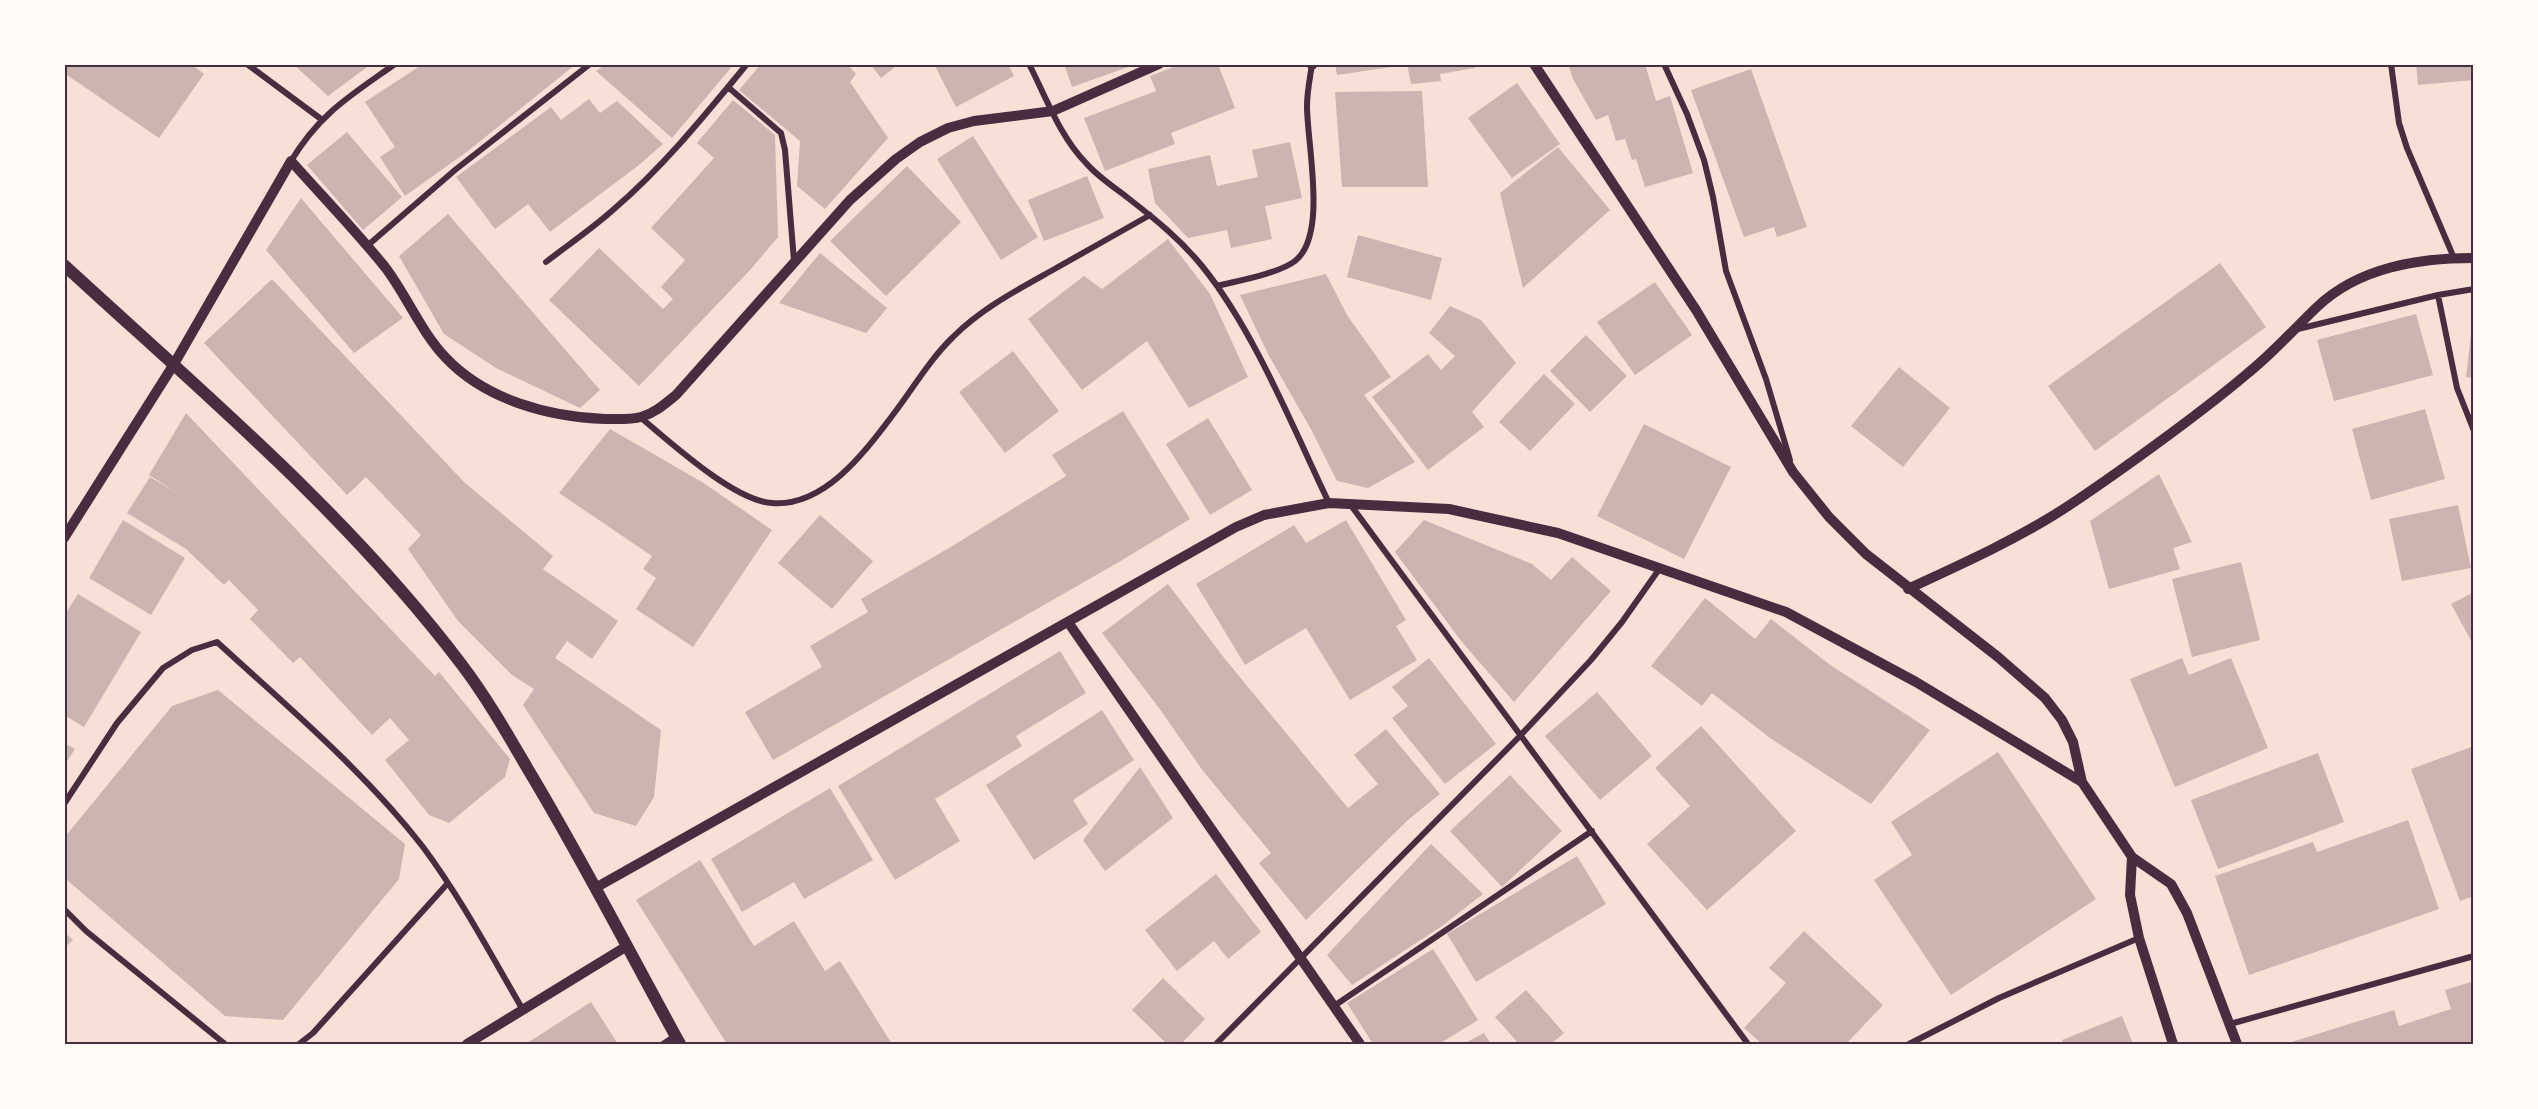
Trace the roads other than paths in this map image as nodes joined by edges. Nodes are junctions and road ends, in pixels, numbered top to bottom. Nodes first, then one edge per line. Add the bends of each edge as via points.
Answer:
1 (395, 64) edge
2 (590, 64) edge
3 (747, 64) edge
4 (1029, 64) edge
5 (1159, 64) edge
6 (1312, 64) edge
7 (1534, 64) edge
8 (1664, 64) edge
9 (2391, 64) edge
10 (247, 65) edge
11 (728, 87) junction
12 (1053, 111) junction
13 (321, 119) junction
14 (291, 161) junction
15 (1150, 215) junction
16 (366, 246) junction
17 (2454, 258) junction
18 (2474, 258) edge
19 (546, 262) dead end
20 (794, 262) junction
21 (64, 265) edge
22 (1217, 286) junction
23 (2474, 289) edge
24 (2438, 295) junction
25 (2294, 330) junction
26 (174, 364) junction
27 (640, 417) junction
28 (2474, 431) edge
29 (1793, 472) junction
30 (1329, 503) junction
31 (1350, 504) junction
32 (64, 538) edge
33 (1660, 568) junction
34 (1908, 589) junction
35 (1068, 622) junction
36 (1519, 737) junction
37 (2082, 782) junction
38 (64, 804) edge
39 (1592, 831) junction
40 (2132, 857) junction
41 (448, 883) junction
42 (597, 887) junction
43 (64, 909) edge
44 (2139, 938) junction
45 (627, 946) junction
46 (2474, 956) edge
47 (1302, 958) junction
48 (1334, 1006) junction
49 (523, 1010) junction
50 (2230, 1024) junction
51 (678, 1040) edge
52 (225, 1044) edge
53 (300, 1044) edge
54 (467, 1044) edge
55 (663, 1044) edge
56 (1216, 1044) edge
57 (1360, 1044) edge
58 (1748, 1044) edge
59 (1910, 1044) edge
60 (2173, 1044) edge
61 (2237, 1044) edge

1 - 13 street
2 - 16 street
3 - 11 street
4 - 12 street
5 - 12 street
6 - 22 street via 1307,105 1313,210 1306,250 1283,267
7 - 29 street via 1696,310
8 - 29 street via 1704,160 1726,272 1766,379
9 - 17 street via 2399,123 2407,148
10 - 13 street
11 - 19 street via 656,170 614,210
11 - 20 street via 780,133 785,150
12 - 15 street via 1085,163
12 - 20 street via 974,120 920,142 850,200
13 - 14 street
14 - 16 street
14 - 26 street
15 - 22 street via 1171,232
15 - 27 street via 977,316 952,338 857,458 834,481 794,502 753,499 719,479
16 - 27 street via 399,287 428,335 466,376 532,408 577,418
17 - 18 street
17 - 25 street via 2394,266 2362,278 2318,305
20 - 27 street via 676,395
21 - 26 main road
22 - 30 street via 1258,357
23 - 24 street
24 - 25 street
24 - 28 street via 2457,388
25 - 34 street via 2240,380 2053,515
26 - 32 street
26 - 42 main road via 348,530 422,614 495,714
29 - 34 street via 1836,524
30 - 31 street
30 - 35 street via 1264,515 1236,527
31 - 33 street via 1449,509 1514,522
31 - 36 street
33 - 36 street via 1591,660
33 - 37 street via 1786,612 1916,682
34 - 37 street via 2045,698 2073,742
35 - 42 street
35 - 47 street
36 - 39 street
36 - 47 street
37 - 40 street
38 - 41 street via 117,723 163,668 192,650 217,642 387,804
39 - 48 street
39 - 58 street
40 - 44 street via 2130,895
40 - 50 street via 2171,884 2187,913
41 - 49 street
41 - 53 street
42 - 45 main road
43 - 52 street
44 - 59 street via 2000,998
44 - 60 street
45 - 49 street
45 - 51 main road
46 - 50 street
47 - 48 street
47 - 56 street
48 - 57 street
49 - 54 street
50 - 61 street
51 - 55 street

